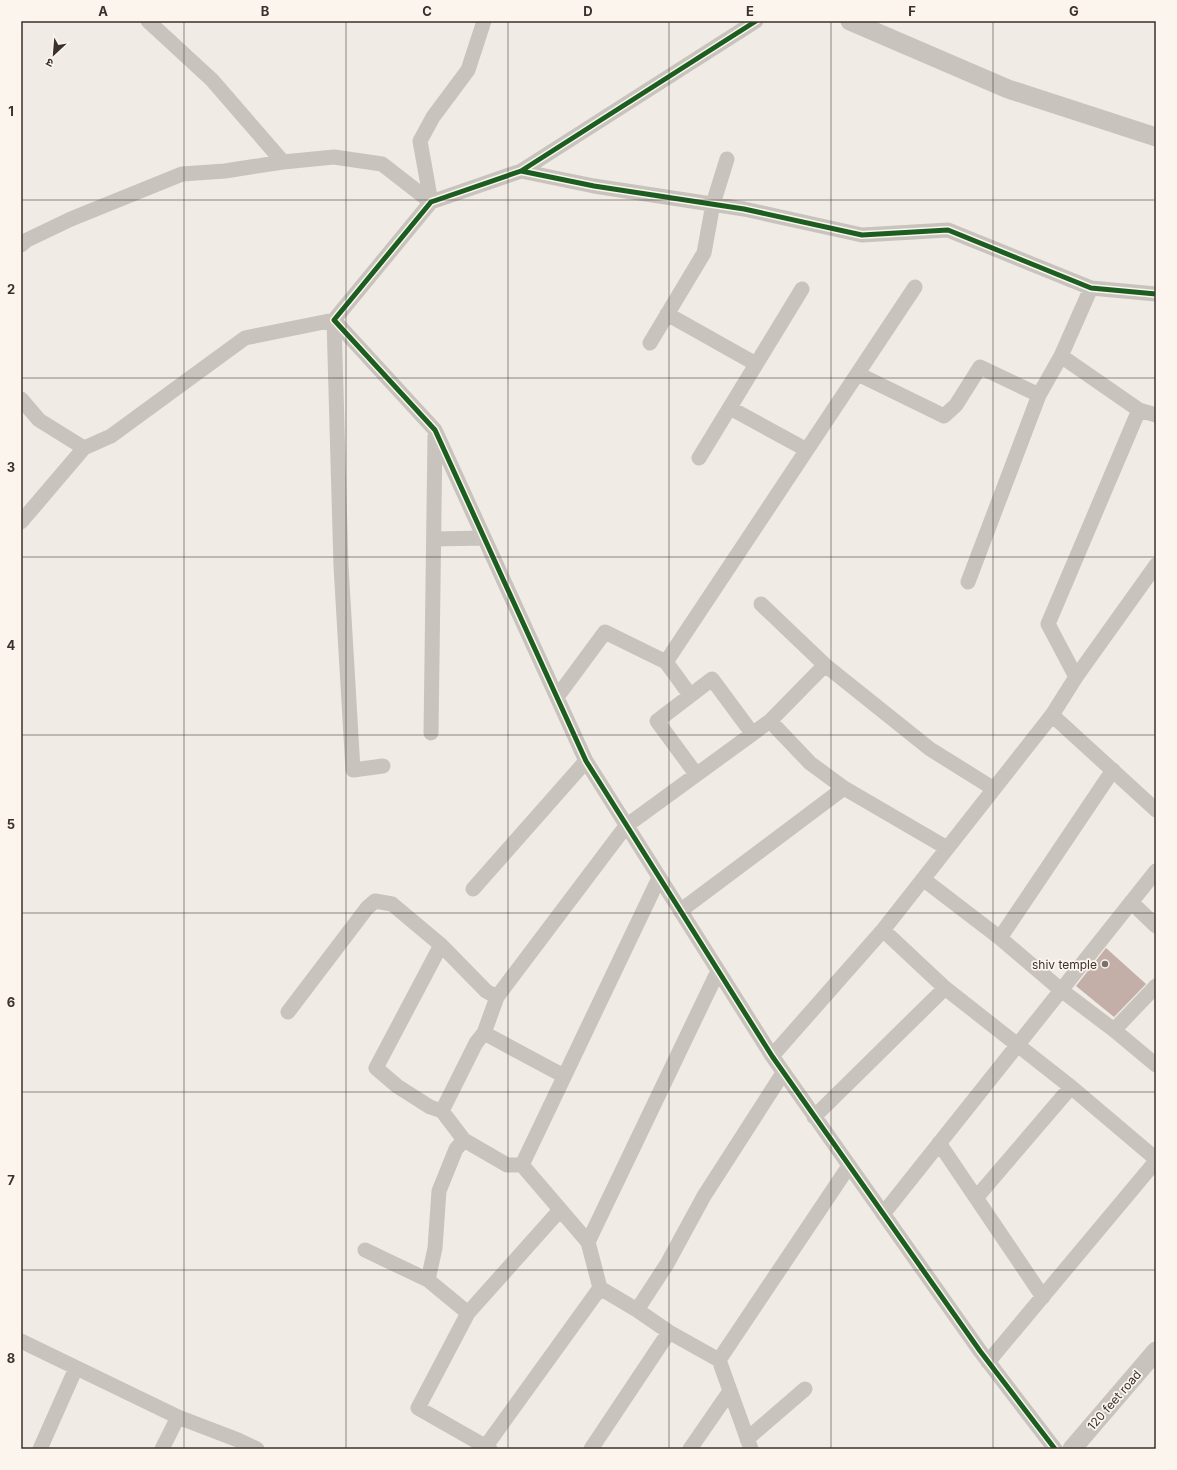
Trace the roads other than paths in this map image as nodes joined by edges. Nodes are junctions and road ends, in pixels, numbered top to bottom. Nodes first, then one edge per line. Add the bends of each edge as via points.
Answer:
1 (148, 21) edge
2 (484, 21) edge
3 (756, 21) edge
4 (860, 23) edge
5 (1156, 137) edge
6 (727, 159) dead end
7 (283, 162) junction
8 (521, 171) junction
9 (431, 202) junction
10 (713, 204) junction
11 (21, 245) edge
12 (915, 288) dead end
13 (1091, 288) junction
14 (802, 289) dead end
15 (1156, 294) edge
16 (667, 314) junction
17 (334, 320) junction
18 (650, 342) dead end
19 (1061, 356) junction
20 (756, 364) junction
21 (858, 374) junction
22 (1039, 395) junction
23 (21, 399) edge
24 (730, 408) junction
25 (1139, 410) junction
26 (1156, 414) edge
27 (435, 430) junction
28 (84, 448) junction
29 (807, 450) junction
30 (700, 458) dead end
31 (21, 522) edge
32 (484, 538) junction
33 (434, 539) junction
34 (1156, 565) edge
35 (968, 582) dead end
36 (761, 604) dead end
37 (666, 662) junction
38 (825, 665) junction
39 (1076, 676) junction
40 (690, 695) junction
41 (556, 697) junction
42 (1052, 715) junction
43 (770, 721) junction
44 (431, 733) dead end
45 (752, 733) junction
46 (586, 762) junction
47 (383, 766) dead end
48 (1113, 770) junction
49 (696, 774) junction
50 (844, 788) junction
51 (994, 789) junction
52 (1156, 810) edge
53 (626, 826) junction
54 (947, 848) junction
55 (1156, 871) edge
56 (659, 878) junction
57 (923, 879) junction
58 (473, 889) dead end
59 (1131, 902) junction
60 (680, 911) junction
61 (1156, 926) edge
62 (883, 930) junction
63 (1000, 938) junction
64 (441, 945) junction
65 (718, 971) junction
66 (1156, 986) edge
67 (945, 988) junction
68 (1061, 990) junction
69 (497, 997) junction
70 (288, 1012) dead end
71 (1114, 1030) junction
72 (484, 1033) junction
73 (1017, 1045) junction
74 (772, 1056) junction
75 (1156, 1065) edge
76 (783, 1073) junction
77 (564, 1076) junction
78 (1071, 1088) junction
79 (442, 1111) junction
80 (814, 1117) junction
81 (464, 1140) junction
82 (939, 1143) junction
83 (1156, 1160) edge
84 (522, 1164) junction
85 (849, 1166) junction
86 (976, 1198) junction
87 (560, 1210) junction
88 (883, 1214) junction
89 (588, 1242) junction
90 (365, 1250) dead end
91 (428, 1280) junction
92 (600, 1288) junction
93 (1043, 1297) junction
94 (637, 1310) junction
95 (468, 1313) junction
96 (669, 1332) junction
97 (21, 1341) edge
98 (1156, 1351) edge
99 (720, 1360) junction
100 (988, 1362) junction
101 (76, 1368) junction
102 (805, 1389) dead end
103 (730, 1391) junction
104 (178, 1417) junction
105 (749, 1444) edge
106 (488, 1447) edge
107 (40, 1449) edge
108 (162, 1449) edge
109 (257, 1449) edge
110 (591, 1449) edge
111 (690, 1449) edge
112 (1055, 1449) edge
113 (1072, 1449) edge

1 - 7 street via 212,80
2 - 9 street via 468,70 433,117 420,141
3 - 8 street
4 - 5 street via 1008,89
6 - 10 street
7 - 9 street via 334,157 382,164
7 - 11 street via 225,171 182,174 71,219
8 - 9 street
8 - 10 street via 594,186
9 - 17 street
10 - 13 street via 744,208 862,235 948,230
10 - 16 street via 704,253
12 - 21 street
13 - 15 street
13 - 19 street
14 - 20 street
16 - 18 street
16 - 20 street
17 - 27 street
17 - 28 street via 245,338 111,436
17 - 47 street via 342,566 353,770
19 - 22 street
19 - 25 street
20 - 24 street
21 - 22 street via 944,416 956,405 980,366
21 - 29 street
22 - 35 street
23 - 28 street via 39,420
24 - 29 street
24 - 30 street
25 - 26 street
25 - 39 street via 1048,624
27 - 32 street
27 - 33 street
28 - 31 street
29 - 37 street
32 - 33 street
32 - 41 street
33 - 44 street
34 - 39 street
36 - 38 street
37 - 40 street
37 - 41 street via 604,632
38 - 43 street
38 - 51 street via 930,749
39 - 42 street
40 - 45 street via 712,678
40 - 49 street via 657,721
41 - 46 street
42 - 48 street
42 - 51 street
43 - 45 street
43 - 50 street via 810,763
45 - 49 street
46 - 53 street
46 - 58 street
48 - 52 street
48 - 63 street
49 - 53 street
50 - 54 street
50 - 60 street
51 - 54 street
53 - 56 street
53 - 69 street
54 - 57 street
55 - 59 street
56 - 60 street
56 - 77 street
57 - 62 street
57 - 63 street
59 - 61 street
59 - 68 street
60 - 65 street
62 - 67 street
62 - 74 street
63 - 68 street
64 - 69 street via 486,990
64 - 70 street via 392,904 375,901
64 - 79 street via 376,1068 397,1086 430,1107
65 - 74 street
65 - 89 street
66 - 71 street
67 - 73 street
67 - 80 street
68 - 71 street
68 - 73 street
69 - 72 street
71 - 75 street
72 - 77 street
72 - 79 street via 476,1043
73 - 78 street
73 - 82 street
74 - 76 street
76 - 80 street
76 - 94 street via 704,1196 667,1264
77 - 84 street
78 - 83 street
78 - 86 street
79 - 81 street
80 - 85 street
81 - 84 street via 507,1165
81 - 91 street via 456,1149 439,1191 435,1248
82 - 86 street
82 - 88 street
83 - 93 street
84 - 87 street
85 - 88 street
85 - 99 street
86 - 93 street
87 - 89 street
87 - 95 street
88 - 100 street
89 - 92 street
90 - 91 street
91 - 95 street
92 - 94 street
92 - 106 street
93 - 100 street
94 - 96 street
95 - 106 street via 418,1408
96 - 99 street
96 - 110 street
97 - 101 street
98 - 113 street, 120 feet road
99 - 103 street
100 - 112 street
101 - 104 street
101 - 107 street
102 - 105 street
103 - 105 street
103 - 111 street
104 - 108 street
104 - 109 street

